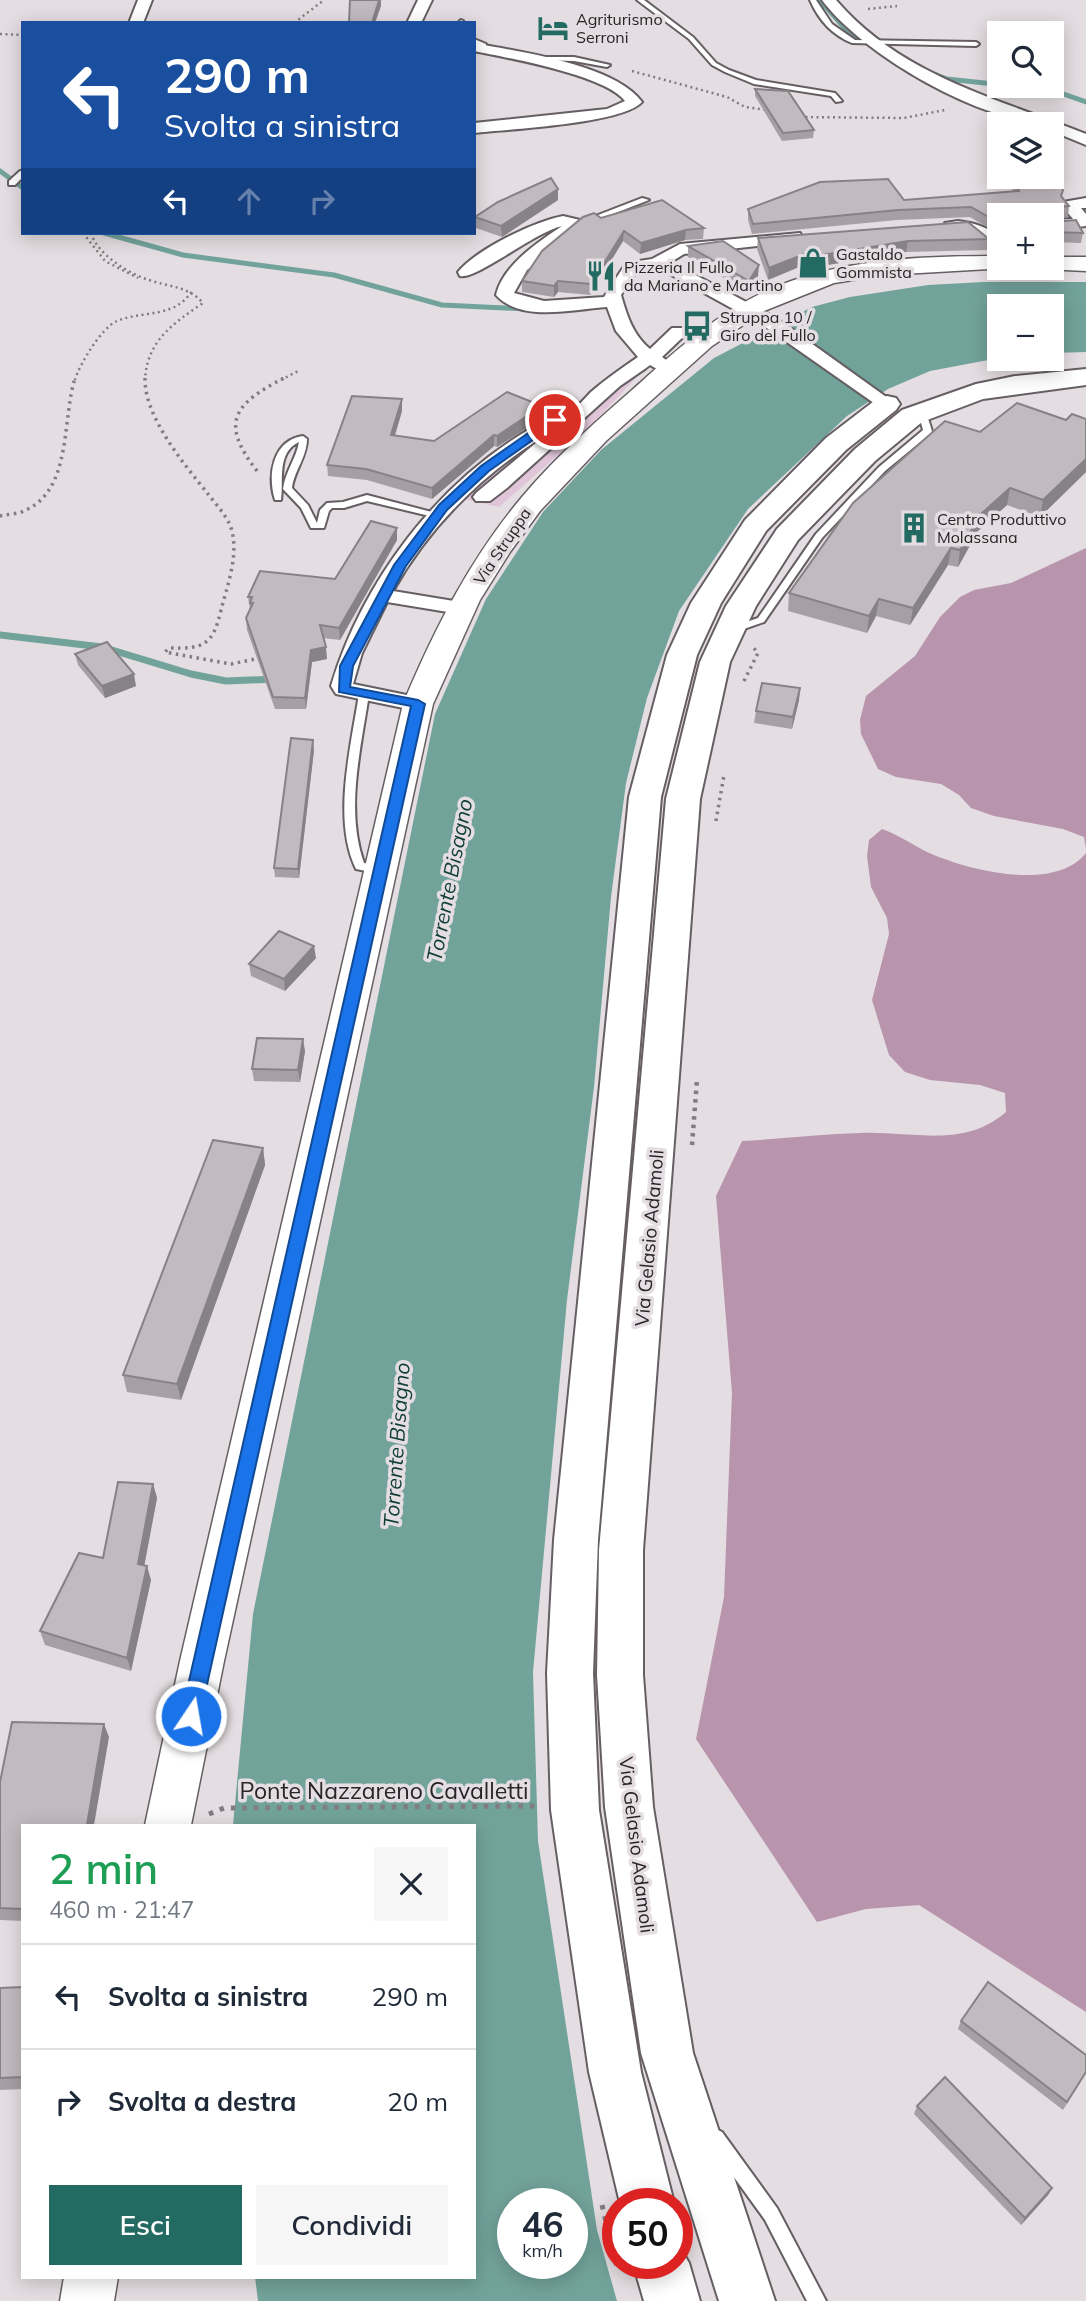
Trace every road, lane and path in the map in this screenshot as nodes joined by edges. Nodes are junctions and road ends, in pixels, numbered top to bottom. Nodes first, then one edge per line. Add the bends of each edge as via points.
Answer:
1 (145, 0) edge
2 (324, 0) edge
3 (425, 0) edge
4 (640, 0) edge
5 (813, 0) edge
6 (830, 0) edge
7 (137, 21) edge
8 (295, 21) edge
9 (415, 21) edge
10 (0, 34) edge
11 (21, 35) edge
12 (872, 41) junction
13 (976, 44) dead end
14 (480, 50) edge
15 (523, 59) junction
16 (607, 65) dead end
17 (838, 101) dead end
18 (1014, 112) edge
19 (476, 128) edge
20 (1064, 131) edge
21 (1086, 140) edge
22 (21, 175) edge
23 (13, 182) dead end
24 (645, 200) dead end
25 (1086, 202) edge
26 (970, 225) junction
27 (987, 225) edge
28 (1064, 225) edge
29 (574, 226) junction
30 (934, 226) edge
31 (84, 235) edge
32 (92, 235) edge
33 (810, 236) edge
34 (987, 236) edge
35 (987, 263) edge
36 (657, 264) junction
37 (1064, 264) edge
38 (1086, 264) edge
39 (466, 272) dead end
40 (146, 279) junction
41 (192, 292) junction
42 (614, 302) junction
43 (759, 316) junction
44 (678, 332) dead end
45 (660, 364) junction
46 (1086, 365) edge
47 (300, 370) dead end
48 (1086, 377) edge
49 (896, 406) junction
50 (621, 414) junction
51 (572, 416) junction
52 (503, 482) junction
53 (467, 483) junction
54 (376, 492) dead end
55 (277, 493) joint
56 (483, 497) dead end
57 (440, 513) junction
58 (0, 516) edge
59 (382, 595) junction
60 (460, 608) junction
61 (735, 629) joint
62 (261, 657) edge
63 (743, 685) dead end
64 (364, 694) junction
65 (418, 704) junction
66 (724, 768) dead end
67 (713, 829) dead end
68 (382, 871) junction
69 (697, 1068) dead end
70 (691, 1150) dead end
71 (544, 1806) dead end
72 (168, 1824) edge
73 (207, 1824) edge
74 (678, 2085) junction
75 (643, 2188) edge
76 (91, 2279) edge
77 (666, 2279) edge
78 (87, 2301) edge
79 (672, 2301) edge
80 (747, 2301) edge
81 (817, 2301) edge

1 - 7 street
2 - 8 path
3 - 9 street
4 - 17 lane via 727,71 754,82 833,94
5 - 12 lane via 817,13 845,38
6 - 12 street
10 - 11 path
12 - 13 lane
12 - 18 street via 926,79
14 - 15 street
15 - 16 lane via 574,59
15 - 19 street via 593,76 629,93 634,102 608,113
20 - 21 street
22 - 23 lane
24 - 29 lane
25 - 28 street via 1069,205 1082,221
26 - 27 street
26 - 30 street
26 - 34 street
29 - 39 street via 567,220 555,220
29 - 42 street via 543,246 504,293 516,300 557,306
31 - 40 path via 89,246 120,272
32 - 40 path via 94,244
33 - 36 street via 680,249
35 - 43 main road, Via Struppa via 932,263 859,272 776,295
36 - 42 street via 632,267 612,295
36 - 43 street
37 - 38 main road
40 - 41 path
41 - 58 path via 177,307 111,324 77,372 53,490 26,513
41 - 62 path via 203,303 165,329 146,366 146,396 177,456 225,516 233,535 232,564 217,626 208,642 195,649 169,648 165,652 231,664
42 - 45 street via 640,352
43 - 45 main road, Via Struppa via 723,325
43 - 49 street
44 - 45 street, Via Struppa via 662,351
45 - 50 main road, Via Struppa
45 - 51 street, Via Struppa via 616,380
46 - 49 main road, Via Gelasio Adamoli via 962,377 934,384
47 - 55 path via 235,411 233,425 242,453
48 - 49 main road, Via Gelasio Adamoli
49 - 61 lane via 928,431 883,469 819,536 761,621
49 - 74 main road, Via Gelasio Adamoli via 912,416 865,455 787,535 741,606 715,662 683,799 621,1550 620,1675 629,1807 667,2053
49 - 75 main road, Via Gelasio Adamoli via 836,444 755,526 706,603 682,655 645,797 576,1540 570,1673 577,1824 615,2073
50 - 51 street
50 - 60 main road, Via Struppa via 530,505
51 - 52 street, Via Struppa
51 - 53 street
52 - 53 street, Via Struppa
52 - 56 street, Via Struppa
53 - 57 street
54 - 57 lane
55 - 57 lane via 275,474 287,446 294,439 303,439 287,489 305,507 314,526 321,526 330,505 367,498
57 - 59 street
59 - 60 street
59 - 64 street via 353,650 342,686
60 - 65 main road, Via Struppa
61 - 63 path via 758,653
64 - 65 street
64 - 68 lane via 351,787 352,838 360,866
65 - 68 main road, Via Struppa
66 - 67 path
68 - 72 main road, Via Struppa
69 - 70 path
71 - 73 path, Ponte Nazzareno Cavalletti via 224,1808 209,1814
74 - 80 main road, Via Gelasio Adamoli
74 - 81 lane via 771,2214
76 - 78 main road
77 - 79 main road

